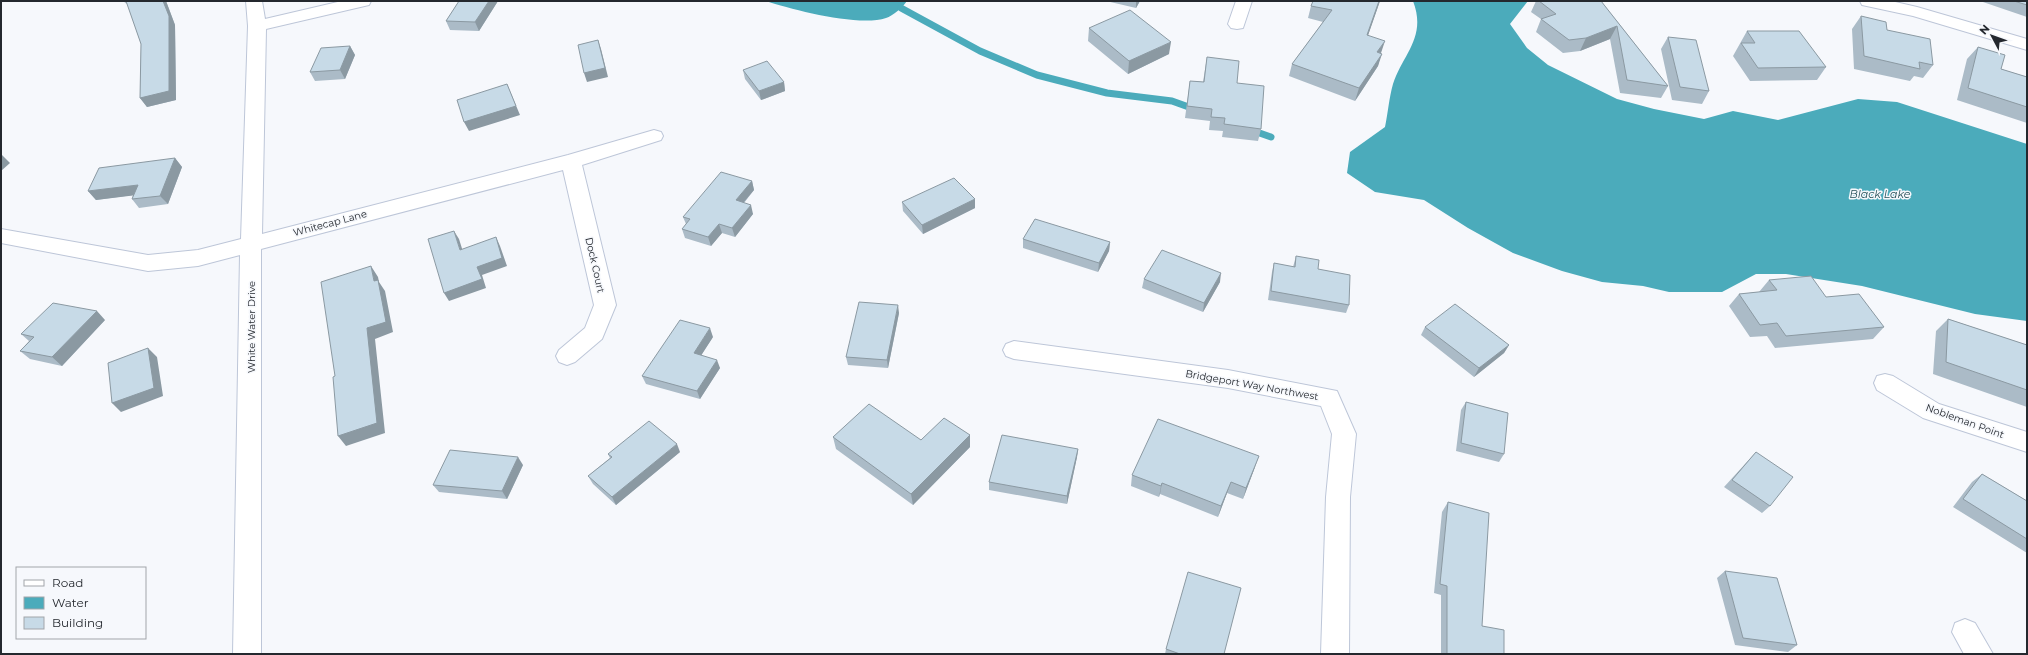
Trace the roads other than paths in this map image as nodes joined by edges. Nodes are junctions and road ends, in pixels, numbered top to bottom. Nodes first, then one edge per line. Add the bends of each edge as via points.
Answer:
1 (254, 1) edge
2 (363, 1) edge
3 (1244, 1) edge
4 (1868, 1) edge
5 (1237, 24) dead end
6 (257, 26) junction
7 (2027, 45) edge
8 (654, 136) dead end
9 (571, 160) junction
10 (1, 236) edge
11 (251, 243) junction
12 (1014, 350) dead end
13 (567, 356) dead end
14 (1885, 383) dead end
15 (2027, 442) edge
16 (1965, 632) dead end
17 (247, 654) edge
18 (1336, 654) edge
19 (1980, 654) edge

1 - 6 street, White Water Drive
2 - 6 street
3 - 5 street
4 - 7 street via 1917,12
6 - 11 street, White Water Drive
8 - 9 street, Whitecap Lane
9 - 11 street, Whitecap Lane
9 - 13 street, Dock Court via 605,305 594,333
10 - 11 street, Whitecap Lane via 148,263 198,258
11 - 17 street, White Water Drive
12 - 18 street, Bridgeport Way Northwest via 1228,380 1329,398 1344,434 1338,497
14 - 15 street, Nobleman Point via 1931,411
16 - 19 street

